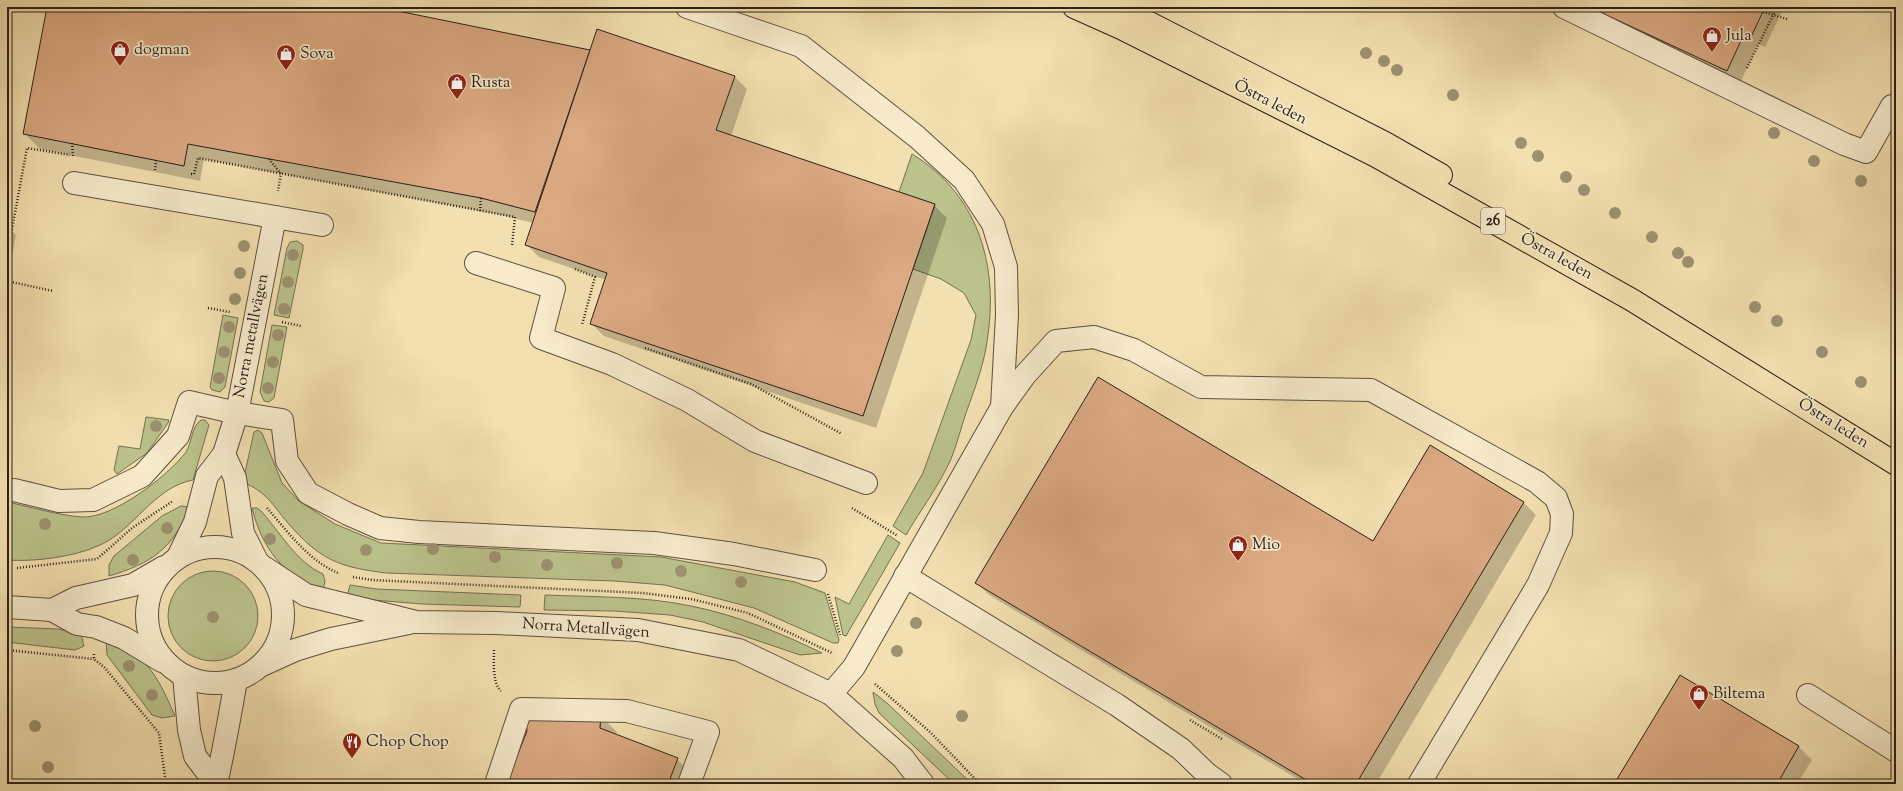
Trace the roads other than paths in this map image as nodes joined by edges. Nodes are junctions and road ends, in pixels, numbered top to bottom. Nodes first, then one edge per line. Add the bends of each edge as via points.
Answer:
1 (687, 7) edge
2 (1074, 7) edge
3 (1118, 7) edge
4 (1564, 7) edge
5 (1892, 106) dead end
6 (74, 183) dead end
7 (275, 217) junction
8 (322, 225) dead end
9 (476, 262) dead end
10 (1002, 406) junction
11 (237, 413) junction
12 (1896, 453) edge
13 (224, 454) junction
14 (1896, 464) edge
15 (866, 483) dead end
16 (14, 490) dead end
17 (172, 561) junction
18 (261, 565) junction
19 (815, 570) dead end
20 (905, 576) junction
21 (7, 607) edge
22 (52, 610) junction
23 (416, 622) junction
24 (165, 662) junction
25 (260, 666) junction
26 (184, 676) junction
27 (236, 680) junction
28 (831, 694) junction
29 (1808, 695) dead end
30 (1896, 751) edge
31 (496, 784) edge
32 (689, 784) edge
33 (923, 784) edge
34 (1222, 784) edge
35 (1419, 784) edge

1 - 10 street via 801,46 917,138 964,180 993,224 1006,267 1007,315
2 - 14 highway, Östra leden / 26 via 1376,156 1632,300
3 - 12 highway, Östra leden / 26 via 1385,143 1638,288
4 - 5 street via 1844,144 1866,152
6 - 7 street
7 - 8 street
7 - 11 street, Norra metallvägen
9 - 15 street via 554,288 541,338 619,367 687,400 755,441
10 - 20 street
10 - 35 street via 1025,375 1056,341 1094,337 1134,350 1201,387 1371,390 1537,482 1556,498 1562,514 1561,533 1538,585
11 - 13 street, Norra metallvägen
11 - 16 street via 189,402 178,436 142,476 93,500 59,501
11 - 19 street via 282,420 287,461 308,492 380,528 654,543 734,554
13 - 17 street via 207,476 194,522
13 - 18 street via 235,478 243,533
17 - 18 street via 197,548 218,546 239,551
17 - 22 street via 133,585 76,598
17 - 24 street via 154,582 147,602 147,624 153,645
18 - 23 street, Norra Metallvägen via 306,595
18 - 25 street via 277,587 283,607 282,629 274,649
20 - 28 street via 854,667
20 - 34 street via 1118,705 1181,749 1207,774
21 - 22 street
22 - 24 street via 77,624 96,627 124,638
23 - 25 street, Norra Metallvägen via 331,639 295,650
23 - 28 street, Norra Metallvägen via 638,630 739,650
24 - 26 street
25 - 27 street
26 - 27 street via 218,684
26 - 27 street via 189,730 196,756 216,784 225,749 226,729
28 - 33 street, Norra Metallvägen via 903,758
29 - 30 street
31 - 32 street via 521,709 626,711 708,732

